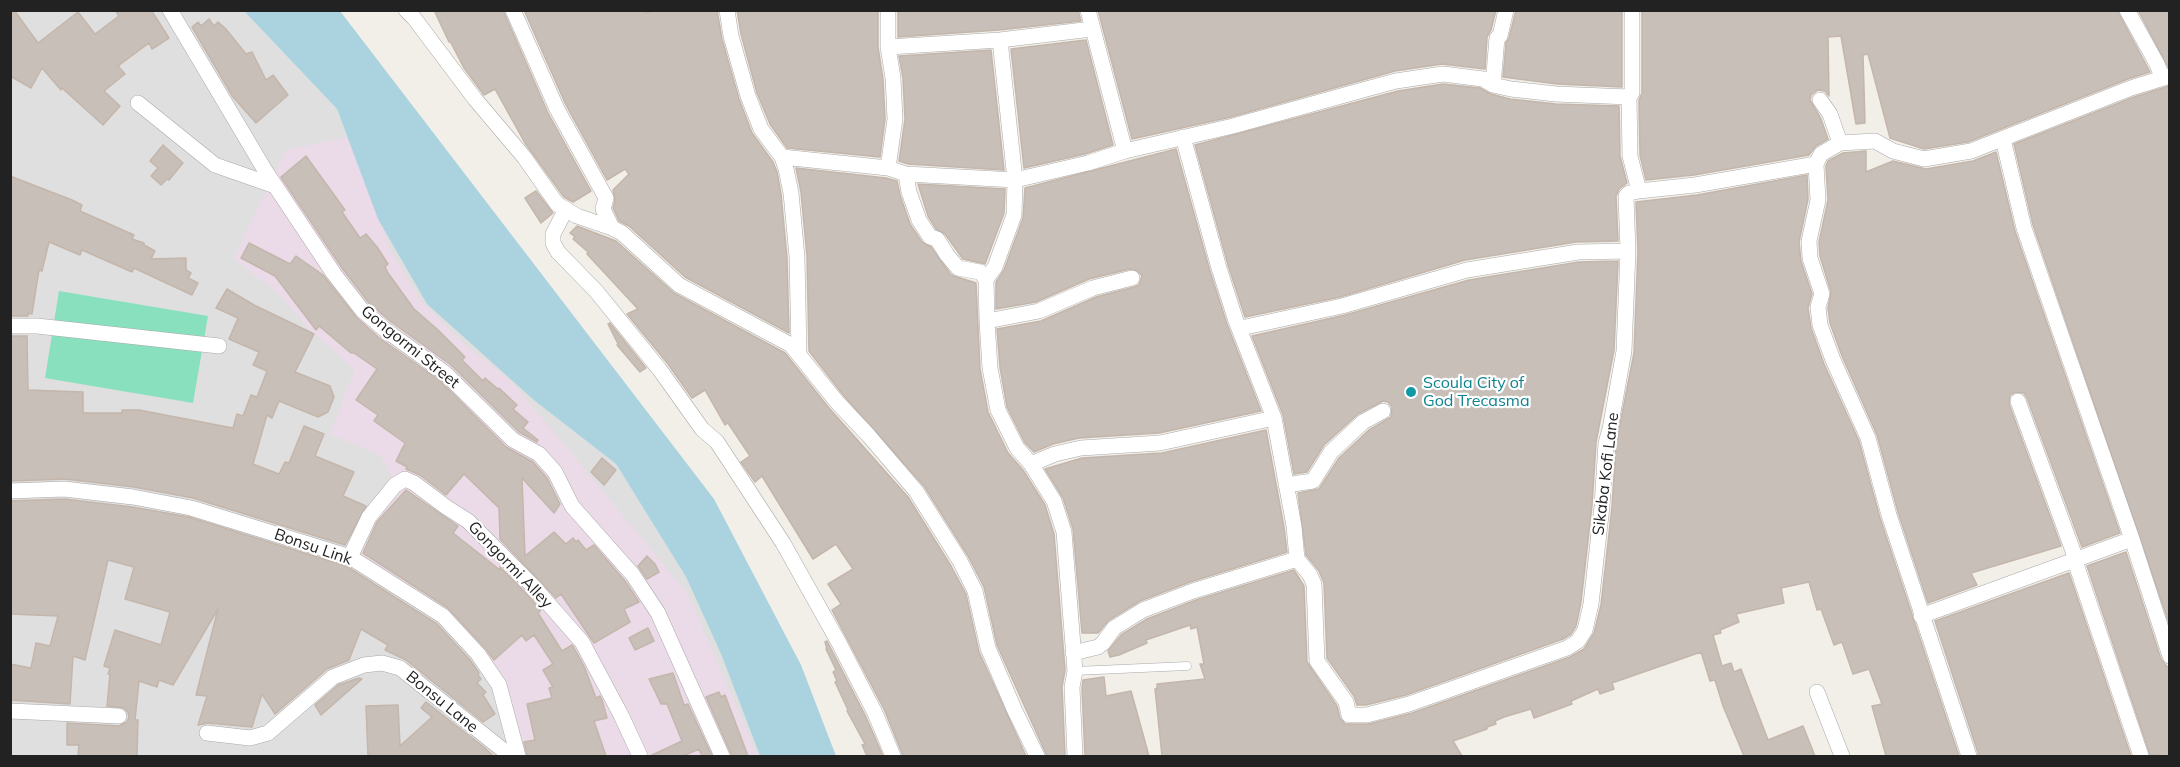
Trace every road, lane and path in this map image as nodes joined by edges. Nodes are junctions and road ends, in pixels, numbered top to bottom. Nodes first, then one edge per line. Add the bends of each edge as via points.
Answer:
1 (170, 10) edge
2 (406, 10) edge
3 (513, 10) edge
4 (727, 10) edge
5 (888, 10) edge
6 (1088, 10) edge
7 (1506, 10) edge
8 (1632, 10) edge
9 (2127, 10) edge
10 (1092, 28) junction
11 (1000, 40) junction
12 (888, 47) junction
13 (2166, 77) edge
14 (1493, 85) junction
15 (1629, 97) junction
16 (1820, 100) dead end
17 (138, 103) dead end
18 (1184, 137) junction
19 (2003, 139) junction
20 (1840, 143) junction
21 (1125, 151) junction
22 (782, 157) junction
23 (1816, 164) junction
24 (888, 168) junction
25 (906, 174) junction
26 (1016, 180) junction
27 (275, 186) junction
28 (1639, 191) junction
29 (566, 209) junction
30 (612, 228) junction
31 (1628, 251) junction
32 (1132, 278) dead end
33 (986, 279) junction
34 (987, 321) junction
35 (10, 326) edge
36 (1240, 328) junction
37 (219, 346) dead end
38 (799, 353) junction
39 (2018, 401) dead end
40 (1383, 411) dead end
41 (1274, 418) junction
42 (1031, 464) junction
43 (1286, 485) junction
44 (10, 491) edge
45 (2132, 539) junction
46 (350, 557) junction
47 (1297, 559) junction
48 (2075, 559) junction
49 (1921, 616) junction
50 (1073, 652) junction
51 (2169, 656) edge
52 (1188, 666) dead end
53 (1075, 671) junction
54 (1817, 692) dead end
55 (10, 711) edge
56 (119, 716) dead end
57 (207, 733) dead end
58 (517, 756) edge
59 (640, 756) edge
60 (722, 756) edge
61 (892, 756) edge
62 (1037, 756) edge
63 (1075, 756) edge
64 (1842, 756) edge
65 (1969, 756) edge
66 (2141, 756) edge

1 - 27 street, Gongormi Street
2 - 29 street via 557,204
3 - 30 street via 557,110 606,198 603,209
4 - 22 street via 731,36 760,129
5 - 12 street
6 - 10 street
7 - 14 street via 1497,38
8 - 15 street
9 - 13 street
10 - 11 street
10 - 21 street
11 - 12 street
11 - 26 street
12 - 24 street via 895,119
13 - 19 street
14 - 15 street via 1556,94
14 - 18 street via 1483,79 1443,74 1396,81
15 - 28 street via 1630,156
16 - 20 street via 1830,114
17 - 27 street via 215,165
18 - 21 street
18 - 36 street
19 - 20 street via 1971,151 1924,159 1893,151 1875,141
19 - 45 street via 2024,228
20 - 23 street via 1821,154
21 - 26 street
22 - 24 street
22 - 38 street via 791,193 797,257
23 - 28 street
23 - 49 street via 1818,200 1809,241 1810,258 1822,294 1818,307 1820,325 1868,438
24 - 25 street
25 - 26 street
25 - 33 street via 919,220 930,237 937,239 958,267 980,272
26 - 33 street via 1014,215 995,267
27 - 60 street, Gongormi Street via 362,310 445,374 513,440 539,454 555,472 572,506 633,575 658,613
28 - 31 street, Sikaba Kofi Lane via 1626,196
29 - 30 street
29 - 61 street via 554,234 558,252 596,291 702,429 717,442 783,543 839,643
30 - 38 street via 679,285 791,345
31 - 36 street via 1578,252 1467,270 1342,306
31 - 47 street, Sikaba Kofi Lane via 1624,351 1606,443 1591,604 1578,641 1409,704 1367,715 1349,715 1346,702 1317,661 1314,584
32 - 34 street via 1093,288 1039,311
33 - 34 street
34 - 42 street via 998,410 1017,448
35 - 37 street
36 - 41 street
38 - 62 street via 916,491 960,561 975,591 988,648
39 - 48 street
40 - 43 street via 1364,422 1331,452 1312,482
41 - 42 street via 1160,443 1081,448
41 - 43 street
42 - 50 street via 1054,501 1064,532
43 - 47 street
44 - 46 street, Bonsu Link via 64,489 145,499 191,508
45 - 48 street
45 - 51 street
46 - 58 street, Bonsu Link via 443,616 478,654 499,685
46 - 59 street, Gongormi Alley via 369,517 405,479 468,520 582,642
47 - 50 street via 1143,610 1114,628 1098,647
48 - 49 street
48 - 66 street
49 - 65 street
50 - 53 street
52 - 53 lane
53 - 63 street
54 - 64 street
55 - 56 street
57 - 58 street, Bonsu Lane via 250,738 268,733 333,677 382,663 400,668 503,750

